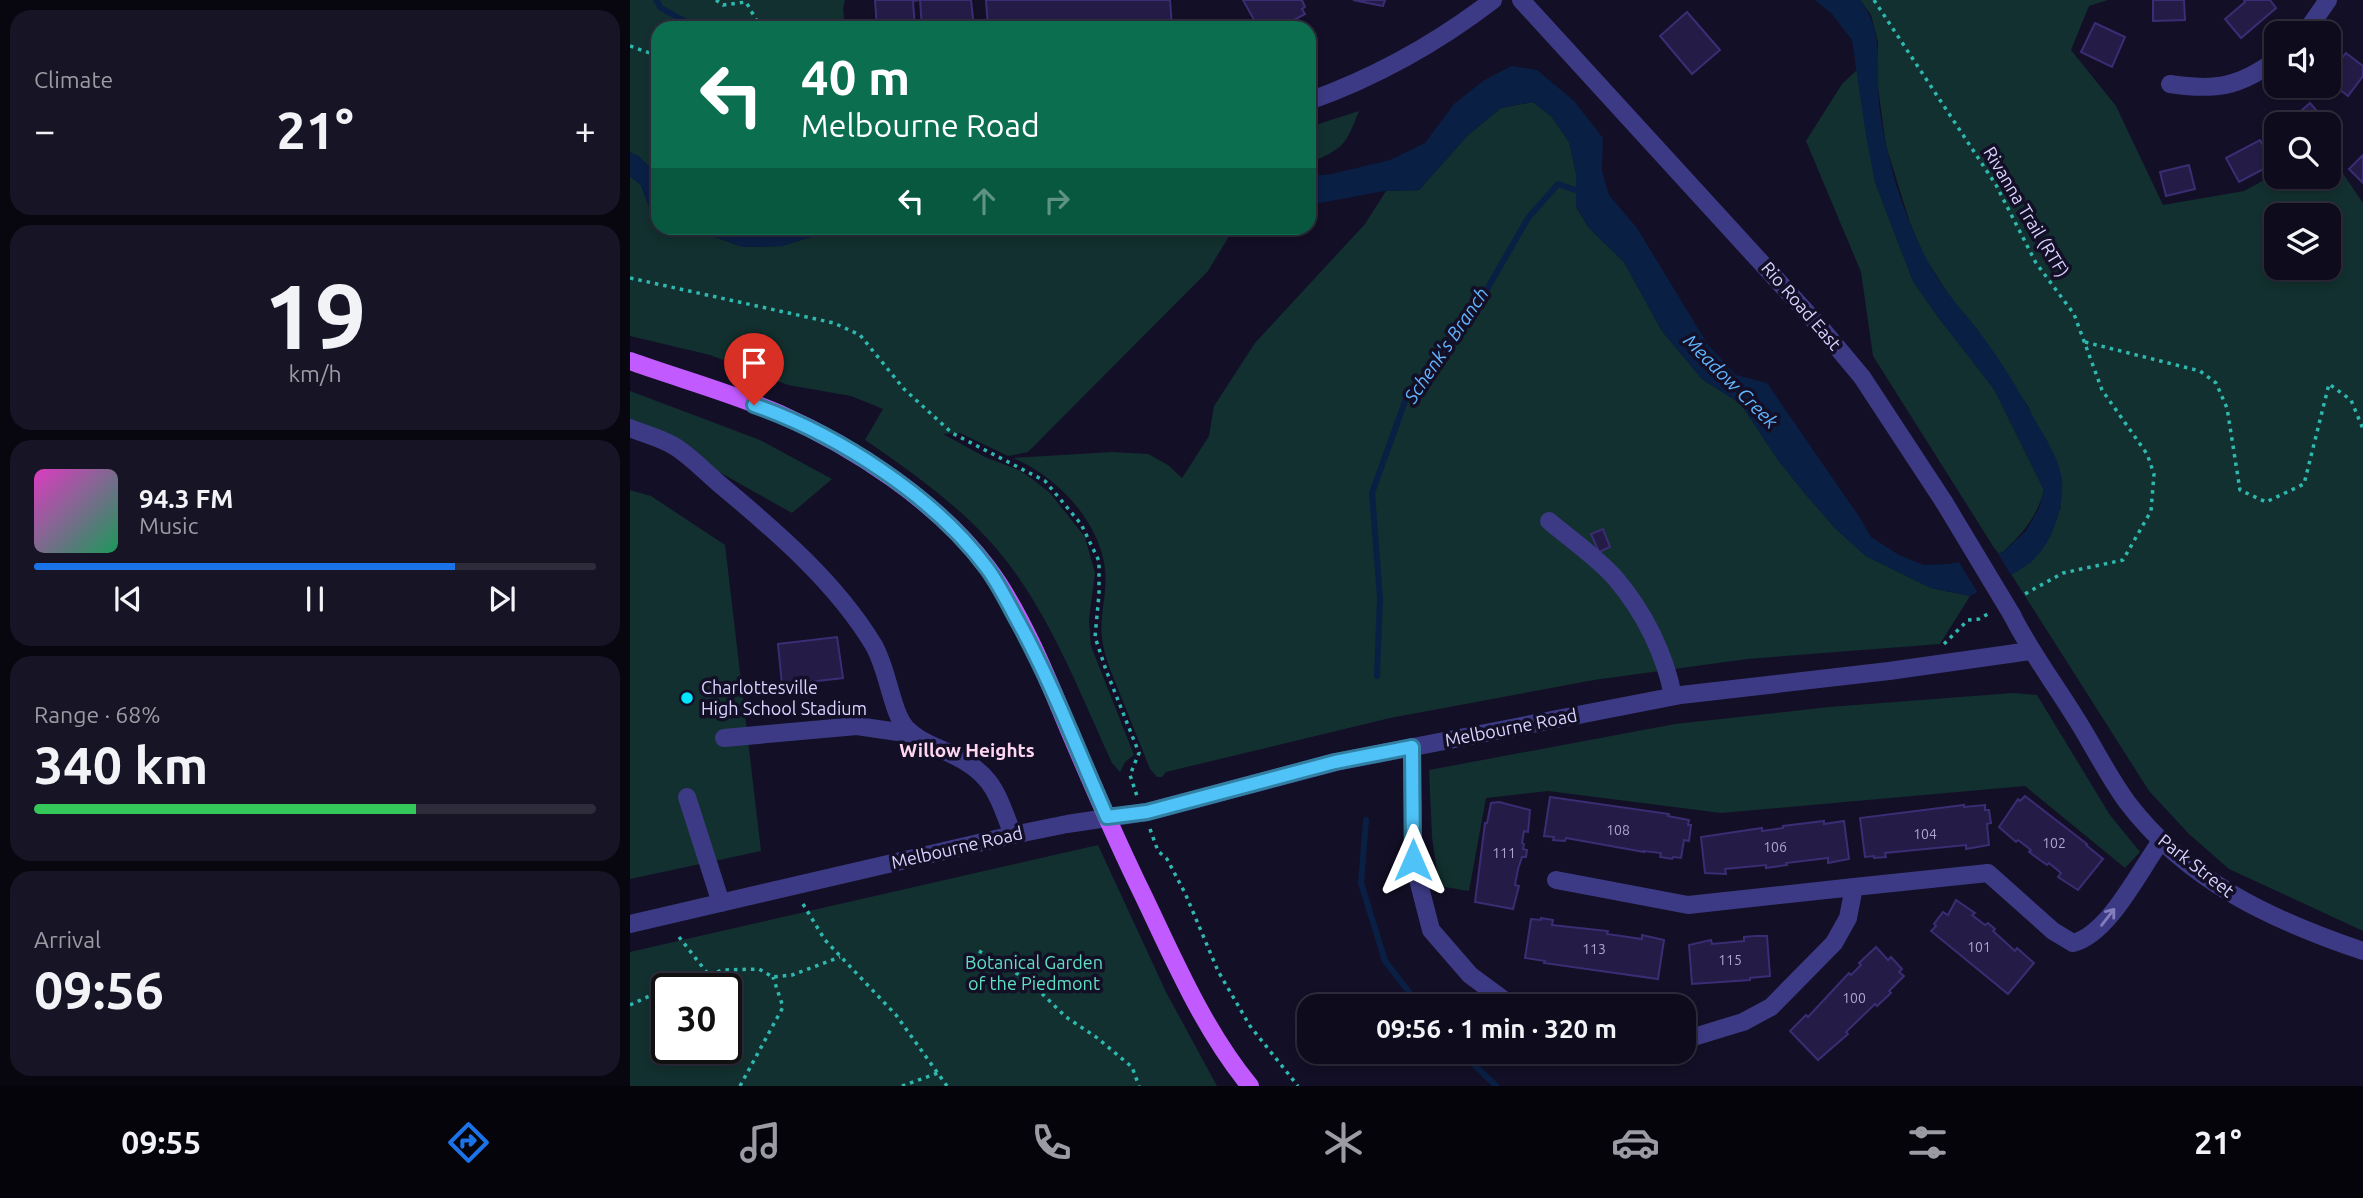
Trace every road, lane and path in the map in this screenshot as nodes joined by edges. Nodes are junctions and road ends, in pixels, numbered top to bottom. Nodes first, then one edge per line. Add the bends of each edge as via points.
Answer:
1 (716, 0) edge
2 (1493, 0) edge
3 (1521, 0) edge
4 (1874, 0) edge
5 (2328, 0) edge
6 (757, 21) edge
7 (2313, 21) edge
8 (630, 46) edge
9 (651, 54) edge
10 (2264, 68) edge
11 (2170, 84) dead end
12 (1316, 98) edge
13 (630, 278) edge
14 (2085, 342) junction
15 (630, 361) edge
16 (630, 428) edge
17 (2363, 429) edge
18 (1549, 521) dead end
19 (2013, 607) junction
20 (1991, 612) dead end
21 (1938, 650) dead end
22 (2030, 651) junction
23 (1673, 696) junction
24 (912, 734) junction
25 (724, 738) dead end
26 (1412, 747) junction
27 (1130, 775) dead end
28 (687, 797) dead end
29 (1107, 817) junction
30 (1013, 835) junction
31 (2161, 841) junction
32 (1158, 851) dead end
33 (1556, 880) dead end
34 (795, 886) junction
35 (1854, 887) junction
36 (721, 903) junction
37 (630, 924) edge
38 (679, 937) dead end
39 (979, 951) dead end
40 (2363, 951) edge
41 (840, 957) junction
42 (706, 973) edge
43 (714, 973) edge
44 (773, 976) junction
45 (1496, 994) edge
46 (651, 995) edge
47 (630, 1005) edge
48 (1696, 1036) edge
49 (938, 1073) junction
50 (740, 1086) edge
51 (902, 1086) edge
52 (947, 1086) edge
53 (1139, 1086) edge
54 (1250, 1086) edge
55 (1298, 1086) edge

1 - 6 path via 723,5 746,2
2 - 12 street via 1414,54
3 - 19 street, Rio Road East, bridge via 1862,377
4 - 14 path, Rivanna Trail (RTF) via 1996,186 2036,263 2074,314
5 - 7 street
8 - 9 path
10 - 11 street via 2245,80 2215,87
13 - 27 path via 834,323 860,335 904,389 952,433 1045,481 1081,524 1099,561 1095,637 1139,753
14 - 17 path via 2200,371 2217,383 2227,408 2239,490 2266,502 2304,484 2329,384 2351,400
14 - 19 path, Rivanna Trail (RTF) via 2102,390 2151,464 2151,511 2123,559 2063,573
15 - 29 main road via 779,414 823,436 914,495 953,529 987,568 1041,663
16 - 24 street via 674,446 776,531 855,614 876,648 897,712
18 - 23 street via 1615,578 1653,635
19 - 22 street, Rio Road East
20 - 21 path via 1968,620
22 - 23 street, Melbourne Road
22 - 31 street, Park Street via 2127,802
23 - 26 street, Melbourne Road
24 - 25 street via 857,726
24 - 30 street via 983,774 996,790
26 - 29 street, Melbourne Road via 1335,762 1147,812
26 - 45 street via 1413,860 1431,930 1470,975
28 - 36 street
29 - 30 street, Melbourne Road
29 - 54 main road via 1178,970
30 - 34 street, Melbourne Road
35 -> 31 street via 1988,873 2073,943 2085,940 2105,923
31 - 40 street, Park Street via 2228,894
32 - 55 path via 1185,893 1218,971 1250,1026
33 - 35 street via 1688,905
34 - 36 street, Melbourne Road
34 - 41 path via 804,908
35 - 48 street via 1849,918 1834,943 1771,1007 1743,1022
36 - 37 street, Melbourne Road
38 - 42 path
39 - 53 path via 1028,980 1066,1017 1132,1067
41 - 44 path via 792,975
41 - 49 path via 896,1015
43 - 44 path via 760,969
44 - 50 path via 783,1007
46 - 47 path
49 - 51 path
49 - 52 path

